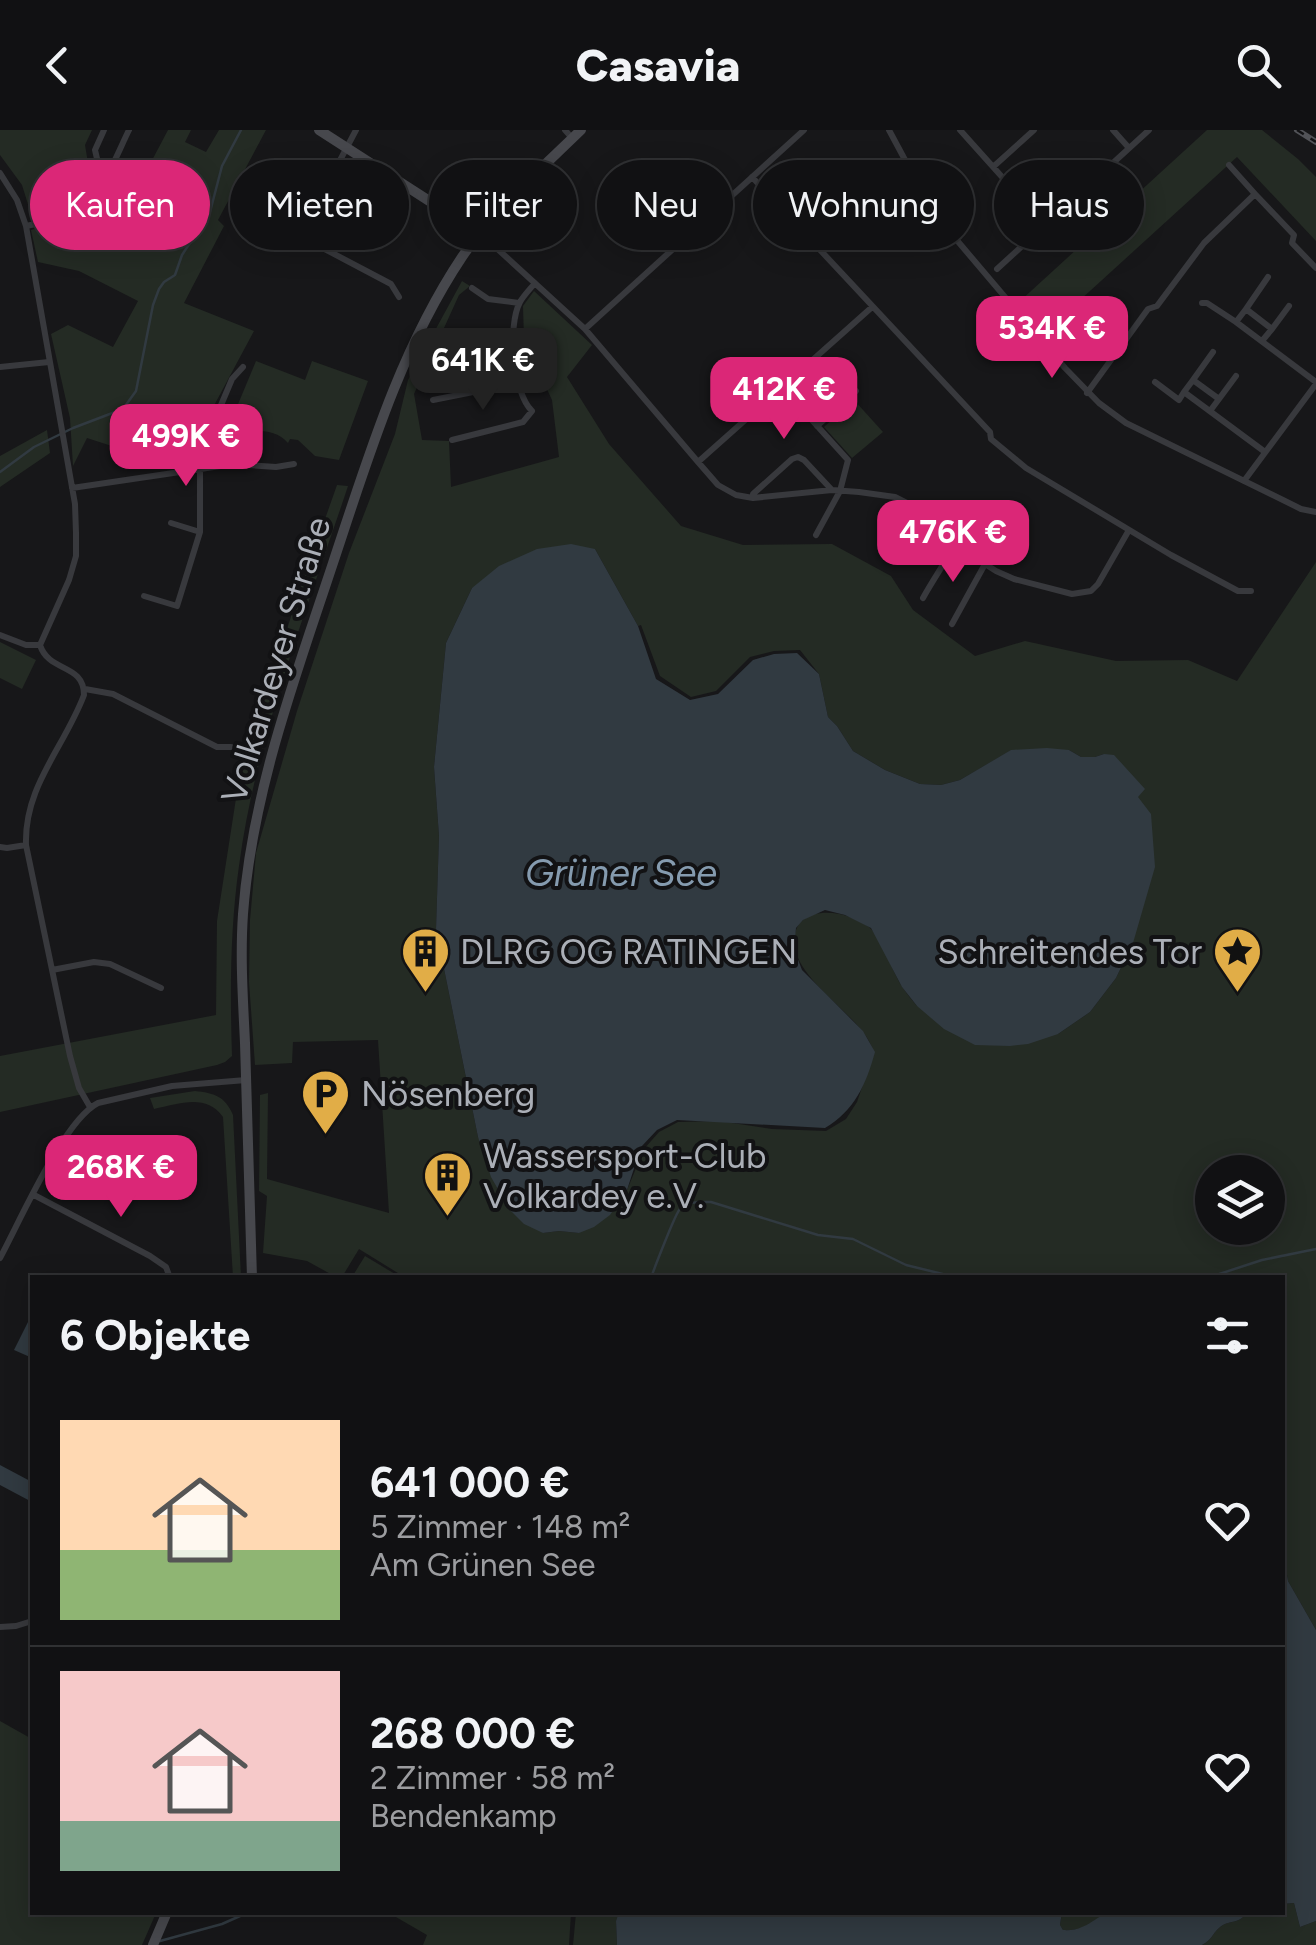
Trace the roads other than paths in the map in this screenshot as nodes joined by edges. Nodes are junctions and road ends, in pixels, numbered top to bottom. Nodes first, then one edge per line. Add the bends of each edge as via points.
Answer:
1 (104, 130) edge
2 (129, 130) edge
3 (319, 130) edge
4 (356, 130) edge
5 (804, 130) edge
6 (889, 130) edge
7 (960, 130) edge
8 (1034, 130) edge
9 (1113, 130) edge
10 (1149, 130) edge
11 (573, 133) edge
12 (346, 147) junction
13 (1129, 148) junction
14 (96, 160) edge
15 (113, 160) edge
16 (339, 160) edge
17 (547, 160) edge
18 (1116, 160) edge
19 (1229, 165) dead end
20 (993, 167) joint
21 (0, 173) edge
22 (752, 177) junction
23 (1254, 194) junction
24 (429, 200) edge
25 (30, 225) edge
26 (26, 226) junction
27 (327, 250) edge
28 (468, 250) edge
29 (499, 250) edge
30 (1017, 250) edge
31 (1316, 268) edge
32 (996, 270) dead end
33 (1268, 277) dead end
34 (535, 282) junction
35 (472, 288) dead end
36 (400, 297) dead end
37 (1202, 302) dead end
38 (519, 304) junction
39 (1288, 306) dead end
40 (872, 308) junction
41 (1246, 309) junction
42 (1236, 322) junction
43 (585, 329) junction
44 (1272, 329) junction
45 (513, 341) junction
46 (452, 342) dead end
47 (1262, 342) junction
48 (1213, 352) dead end
49 (49, 362) junction
50 (0, 367) edge
51 (243, 367) dead end
52 (1236, 376) dead end
53 (1193, 380) junction
54 (1155, 382) dead end
55 (518, 383) junction
56 (1316, 383) edge
57 (782, 388) junction
58 (856, 391) dead end
59 (1088, 392) junction
60 (1184, 392) junction
61 (1219, 399) junction
62 (434, 400) dead end
63 (1210, 412) junction
64 (817, 426) junction
65 (452, 440) dead end
66 (1265, 452) junction
67 (698, 462) junction
68 (294, 464) dead end
69 (199, 468) junction
70 (1244, 481) junction
71 (72, 488) junction
72 (836, 490) junction
73 (753, 498) junction
74 (1316, 512) edge
75 (171, 523) dead end
76 (1128, 530) junction
77 (200, 532) junction
78 (816, 536) dead end
79 (958, 539) junction
80 (985, 564) junction
81 (1251, 591) dead end
82 (144, 596) dead end
83 (923, 598) dead end
84 (952, 624) dead end
85 (0, 635) edge
86 (40, 644) junction
87 (85, 689) junction
88 (230, 748) dead end
89 (26, 845) junction
90 (0, 846) edge
91 (52, 970) junction
92 (161, 988) dead end
93 (246, 1080) junction
94 (90, 1107) junction
95 (34, 1195) junction
96 (0, 1258) edge
97 (169, 1275) edge
98 (252, 1275) edge
99 (30, 1621) edge
100 (0, 1627) edge
101 (166, 1915) edge
102 (153, 1945) edge

1 - 14 street
2 - 15 street
3 - 12 main road
4 - 12 street
5 - 22 street
6 - 59 street via 933,212
7 - 20 street
8 - 20 street
9 - 13 street
10 - 13 street
11 - 17 main road, Volkardeyer Straße
12 - 16 street
12 - 24 main road
13 - 18 street
19 - 23 street
21 - 26 street
22 - 40 street
22 - 43 street
23 - 31 street
23 - 59 street via 1148,308
25 - 26 street
26 - 49 street
27 - 36 street via 391,284
28 - 93 main road, Volkardeyer Straße via 427,314 394,386 271,754 244,911
29 - 34 street
30 - 32 street
33 - 41 street
34 - 38 street
34 - 43 street
35 - 38 street via 488,299
37 - 42 street
38 - 45 street
39 - 44 street
40 - 57 street
40 - 76 street via 990,439
41 - 42 street
41 - 44 street
42 - 47 street
43 - 67 street
44 - 47 street
45 - 46 street
45 - 55 street
47 - 56 street
48 - 53 street
49 - 50 street
49 - 71 street
51 - 69 street via 232,379
52 - 61 street
53 - 60 street
53 - 61 street
54 - 60 street via 1179,400
55 - 62 street
55 - 65 street via 532,411 523,422
56 - 66 street
57 - 64 street
57 - 67 street
58 - 64 street
59 - 70 street via 1113,415
60 - 63 street
61 - 63 street
63 - 66 street
64 - 72 street via 848,460
66 - 70 street
67 - 73 street via 727,491
68 - 69 street
69 - 71 street
69 - 77 street
70 - 74 street
71 - 86 street via 76,556
72 - 73 street
72 - 73 street via 798,457
72 - 78 street
72 - 79 street via 906,501
75 - 77 street
76 - 80 street via 1098,584 1082,594 1014,579
76 - 81 street via 1238,592
77 - 82 street via 177,606
79 - 80 street
79 - 83 street
80 - 84 street
85 - 86 street via 26,646
86 - 87 street
87 - 88 street via 113,694
87 - 89 street via 30,803
89 - 90 street
89 - 91 street
91 - 92 street via 110,964
91 - 94 street via 70,1056
93 - 94 street via 172,1086
93 - 98 main road, Volkardeyer Straße
94 - 95 street via 68,1131
95 - 96 street
95 - 97 street via 150,1256
99 - 100 street
101 - 102 main road

